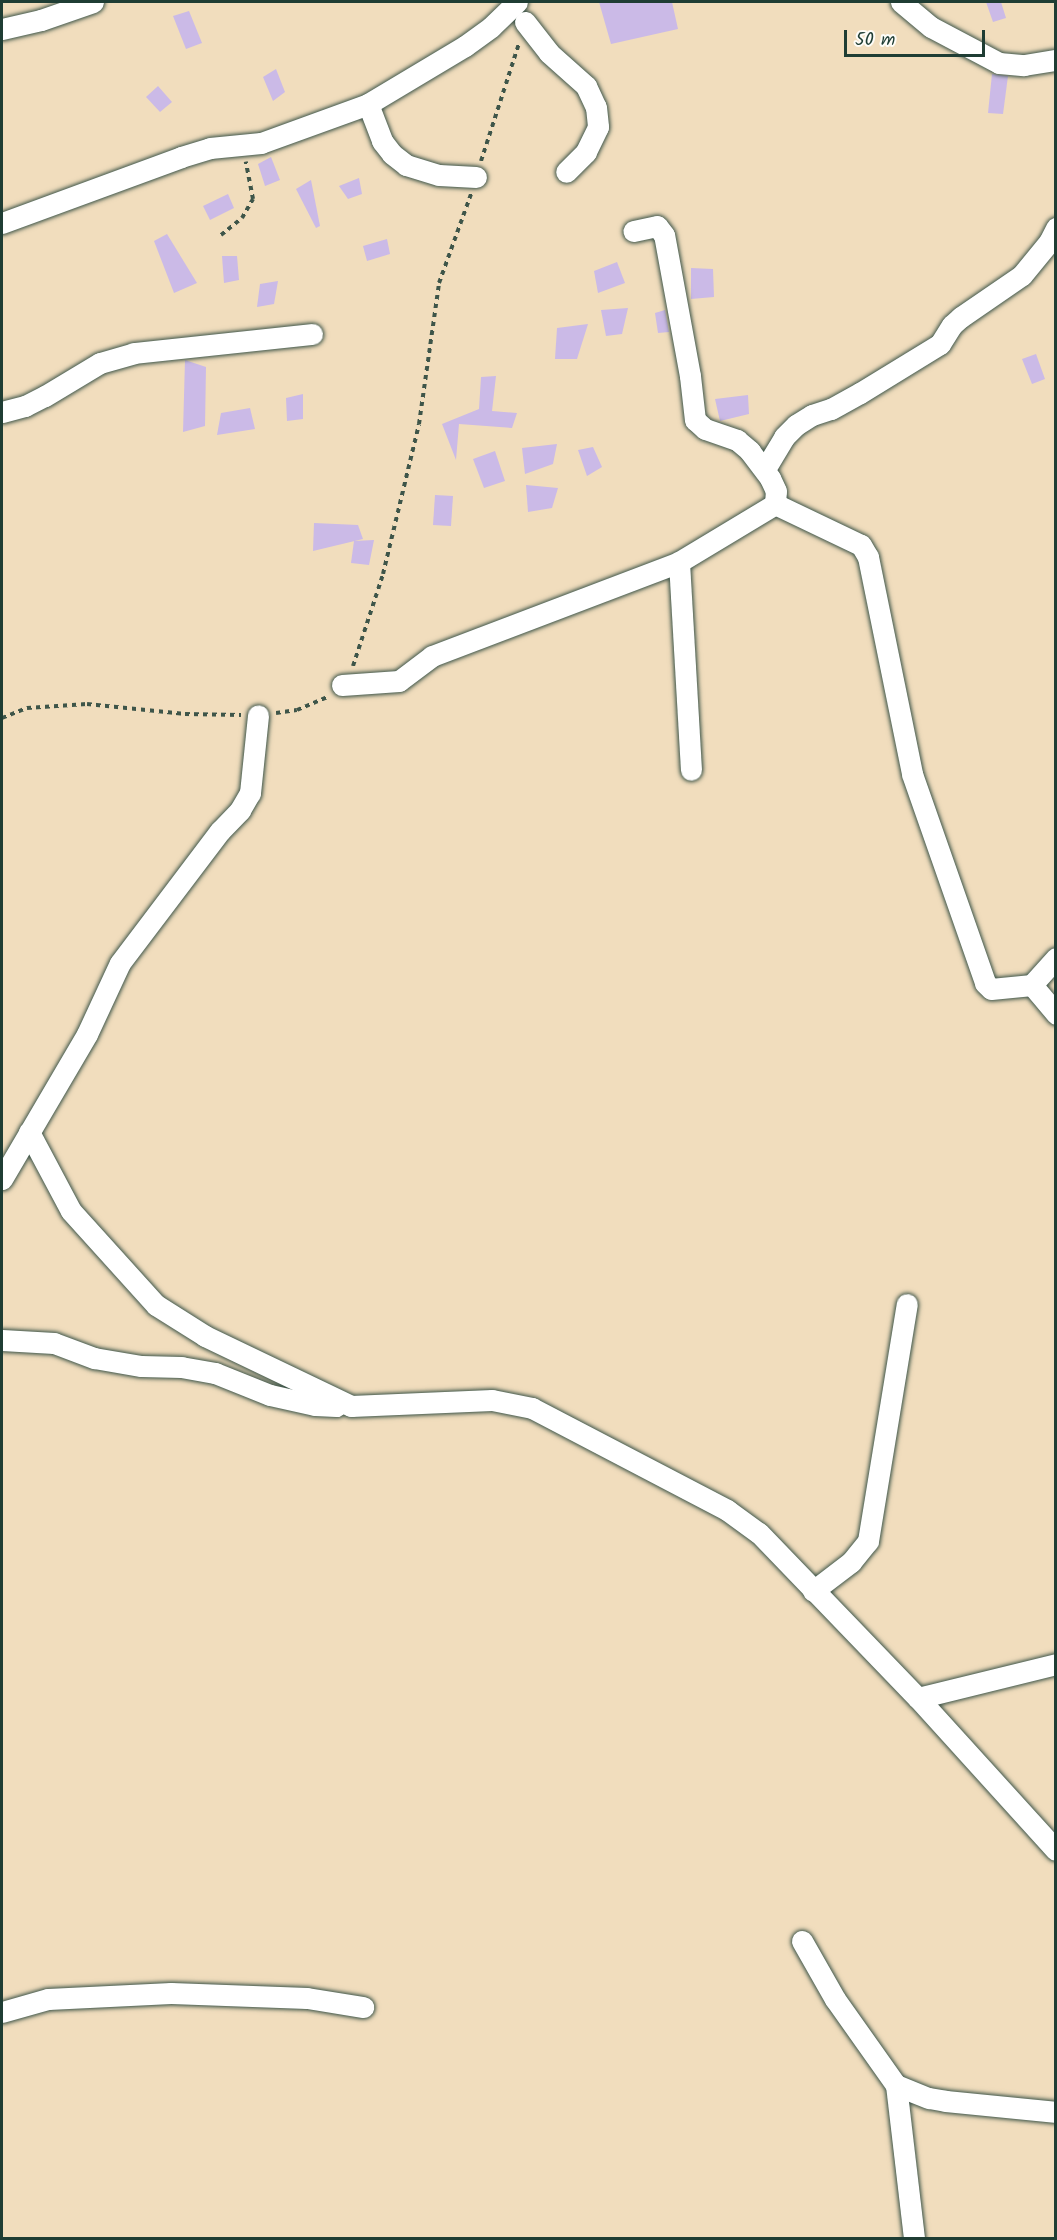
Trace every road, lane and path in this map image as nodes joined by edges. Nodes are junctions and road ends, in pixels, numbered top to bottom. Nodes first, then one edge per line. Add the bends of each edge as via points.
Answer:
1 (93, 2) edge
2 (517, 2) edge
3 (901, 2) edge
4 (525, 22) joint
5 (2, 29) edge
6 (1056, 60) edge
7 (368, 104) junction
8 (210, 148) junction
9 (566, 172) dead end
10 (476, 177) junction
11 (2, 223) edge
12 (1056, 228) edge
13 (634, 231) dead end
14 (221, 235) dead end
15 (312, 334) dead end
16 (2, 412) edge
17 (765, 469) junction
18 (776, 504) junction
19 (679, 562) junction
20 (342, 684) junction
21 (258, 715) junction
22 (2, 718) edge
23 (691, 770) dead end
24 (1056, 958) edge
25 (1032, 985) junction
26 (1056, 1014) edge
27 (29, 1132) junction
28 (2, 1179) edge
29 (907, 1304) dead end
30 (2, 1340) edge
31 (351, 1407) junction
32 (813, 1592) junction
33 (1056, 1664) edge
34 (918, 1698) junction
35 (1056, 1850) edge
36 (802, 1941) dead end
37 (363, 2007) dead end
38 (2, 2012) edge
39 (896, 2085) junction
40 (1056, 2112) edge
41 (914, 2238) edge

1 - 5 street
2 - 7 street via 465,46
3 - 6 street via 931,27 999,63 1024,65
4 - 9 street via 549,53 586,86 596,107 598,128 586,152
4 - 10 path
7 - 8 street via 261,143
7 - 10 street via 382,141 406,165 439,176
8 - 11 street
8 - 14 path via 246,160 253,199 242,218
10 - 20 path via 439,283 418,424 383,574 354,664
12 - 17 street via 1022,275 951,325 940,344 860,393 796,425
13 - 17 street via 657,226 664,235 695,420 705,429 737,440
15 - 16 street via 134,353 100,363 25,406
17 - 18 street via 776,491
18 - 19 street
18 - 25 street via 861,545 868,557 912,774 985,983 991,989
19 - 20 street via 432,656 399,681
19 - 23 street
20 - 21 path via 315,704
21 - 22 path via 185,714 87,704 27,708
21 - 27 street via 250,793 120,963 87,1034
24 - 25 street
25 - 26 street
27 - 28 street
27 - 31 street via 71,1211 156,1305 205,1336
29 - 32 street via 868,1541 851,1562
30 - 31 street via 54,1343 94,1358 215,1373 270,1395 315,1405
31 - 32 street via 492,1400 532,1408 727,1510 759,1533
32 - 34 street
33 - 34 street
34 - 35 street
36 - 39 street via 835,1999
37 - 38 street via 307,1998 171,1993 48,1999
39 - 40 street via 946,2101
39 - 41 street

